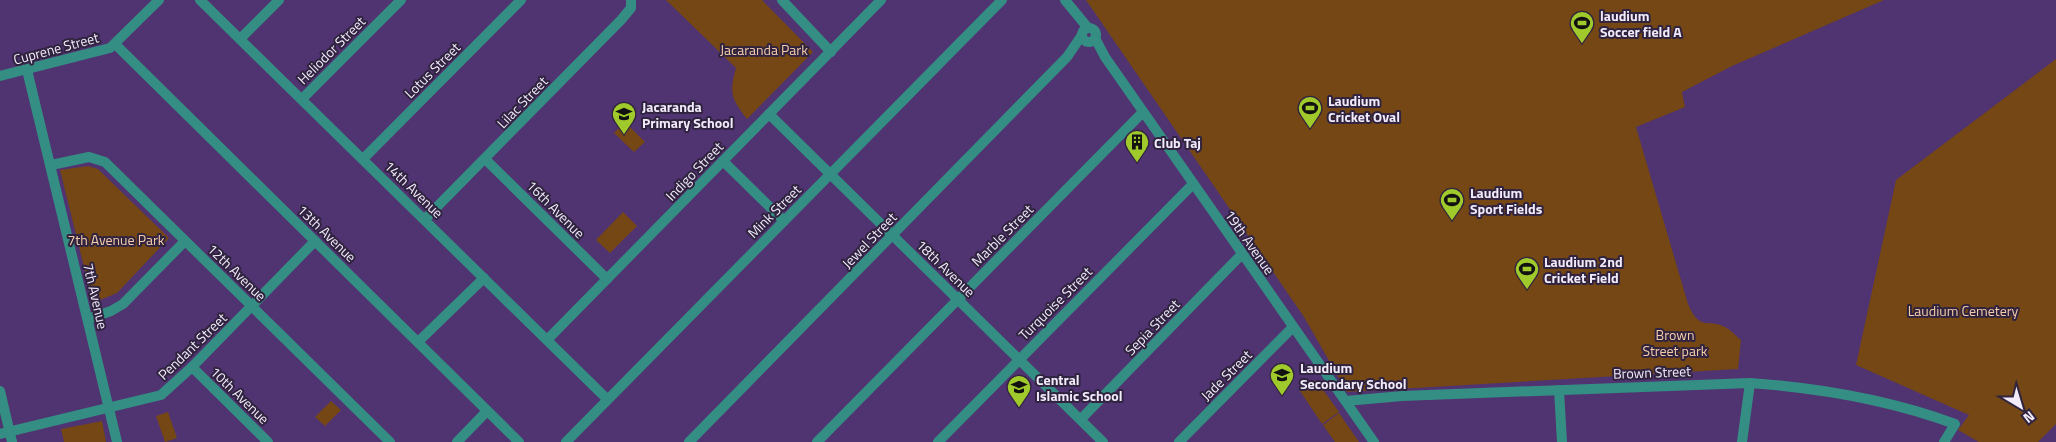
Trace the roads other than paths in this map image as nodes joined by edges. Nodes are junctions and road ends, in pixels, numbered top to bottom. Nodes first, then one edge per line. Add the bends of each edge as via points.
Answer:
1 (159, 0) edge
2 (200, 0) edge
3 (279, 0) edge
4 (401, 0) edge
5 (521, 0) edge
6 (631, 0) edge
7 (782, 0) edge
8 (881, 0) edge
9 (1002, 0) edge
10 (1065, 0) edge
11 (1087, 36) junction
12 (240, 39) junction
13 (115, 44) junction
14 (831, 52) junction
15 (27, 70) junction
16 (0, 76) edge
17 (302, 99) junction
18 (1143, 112) junction
19 (769, 114) junction
20 (485, 158) junction
21 (363, 159) junction
22 (723, 161) junction
23 (51, 164) junction
24 (830, 174) junction
25 (1193, 184) junction
26 (425, 220) junction
27 (784, 221) junction
28 (893, 235) junction
29 (185, 241) junction
30 (315, 241) junction
31 (1242, 254) junction
32 (484, 278) junction
33 (607, 279) junction
34 (958, 299) junction
35 (252, 306) junction
36 (88, 320) junction
37 (1293, 327) junction
38 (548, 339) junction
39 (419, 341) junction
40 (1019, 359) junction
41 (192, 367) junction
42 (1750, 383) junction
43 (1559, 390) junction
44 (0, 391) edge
45 (608, 399) junction
46 (1346, 401) junction
47 (109, 408) junction
48 (487, 411) junction
49 (1081, 418) junction
50 (7, 436) edge
51 (117, 442) edge
52 (268, 442) edge
53 (390, 442) edge
54 (457, 442) edge
55 (519, 442) edge
56 (566, 442) edge
57 (689, 442) edge
58 (817, 442) edge
59 (938, 442) edge
60 (1103, 442) edge
61 (1179, 442) edge
62 (1374, 442) edge
63 (1562, 442) edge
64 (1742, 442) edge
65 (1944, 442) edge

1 - 13 street, Cuprene Street
2 - 12 street, 14th Avenue
3 - 12 street
4 - 17 street, Heliodor Street
5 - 21 street, Lotus Street
6 - 20 street, Lilac Street via 627,14
7 - 14 street
8 - 14 street, Indigo Street
9 - 24 street, Mink Street
10 - 11 street, 19th Avenue
11 - 18 street, 19th Avenue
11 - 28 street, Jewel Street
12 - 17 street, 14th Avenue
13 - 15 street, Cuprene Street via 105,50
13 - 30 street, 13th Avenue
14 - 19 street, Indigo Street
15 - 16 street, Cuprene Street
15 - 23 street, 7th Avenue
17 - 21 street, 14th Avenue
18 - 25 street, 19th Avenue
18 - 34 street, Marble Street
19 - 22 street, Indigo Street
19 - 24 street, 18th Avenue
20 - 26 street, Lilac Street
20 - 33 street, 16th Avenue
21 - 26 street, 14th Avenue
22 - 27 street
22 - 33 street, Indigo Street
23 - 29 street, 12th Avenue via 90,157 103,160
23 - 36 street, 7th Avenue
24 - 27 street, Mink Street
24 - 28 street, 18th Avenue
25 - 31 street, 19th Avenue
25 - 40 street, Turquoise Street
26 - 32 street, 14th Avenue
27 - 45 street, Mink Street
28 - 34 street, 18th Avenue
28 - 57 street, Jewel Street
29 - 35 street, 12th Avenue
29 - 36 street via 123,304
30 - 35 street, Pendant Street
30 - 39 street, 13th Avenue
31 - 37 street, 19th Avenue
31 - 49 street, Sepia Street
32 - 38 street, 14th Avenue
32 - 39 street
33 - 38 street, Indigo Street
34 - 40 street, 18th Avenue
34 - 58 street, Marble Street
35 - 41 street, Pendant Street
35 - 53 street, 12th Avenue
36 - 47 street, 7th Avenue
37 - 46 street, 19th Avenue
37 - 61 street, Jade Street
38 - 45 street, 14th Avenue
39 - 48 street, 13th Avenue
40 - 49 street, 18th Avenue
40 - 59 street, Turquoise Street
41 - 47 street, Pendant Street via 160,395
41 - 52 street, 10th Avenue
42 - 43 street, Brown Street
42 - 64 street
42 - 65 street, Brown Street via 1883,402 1955,424
43 - 46 street, Brown Street
43 - 63 street
44 - 50 street
45 - 56 street, Mink Street
46 - 62 street, 19th Avenue
47 - 50 street, Pendant Street
47 - 51 street, 7th Avenue
48 - 54 street
48 - 55 street, 13th Avenue
49 - 60 street, 18th Avenue

